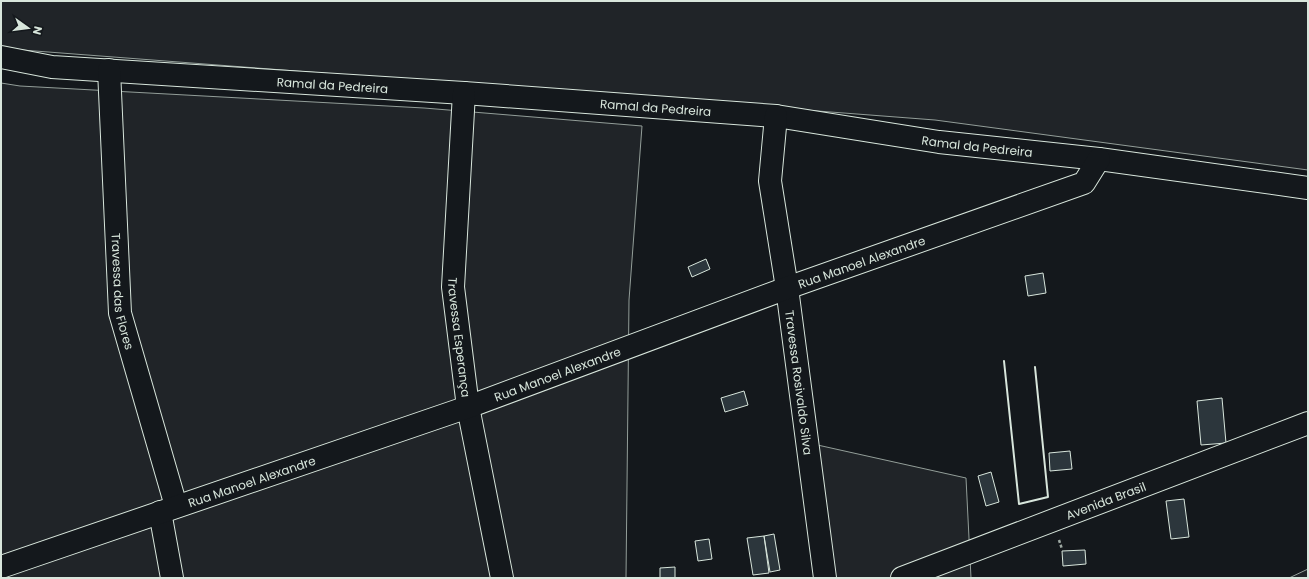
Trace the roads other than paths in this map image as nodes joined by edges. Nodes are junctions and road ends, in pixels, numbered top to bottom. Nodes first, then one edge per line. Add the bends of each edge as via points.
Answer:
1 (1, 57) edge
2 (109, 70) junction
3 (464, 93) junction
4 (776, 116) junction
5 (1099, 159) junction
6 (1308, 188) edge
7 (787, 288) junction
8 (468, 407) junction
9 (1308, 423) edge
10 (168, 509) junction
11 (1, 567) edge
12 (172, 578) edge
13 (502, 578) edge
14 (825, 578) edge
15 (902, 578) edge

1 - 2 street, Ramal da Pedreira via 52,67
2 - 3 street, Ramal da Pedreira
2 - 10 street, Travessa das Flores via 120,313
3 - 4 street, Ramal da Pedreira
3 - 8 street, Travessa Esperança via 453,287
4 - 5 street, Ramal da Pedreira via 938,142
4 - 7 street, Travessa Rosivaldo Silva via 770,181
5 - 6 street, Ramal da Pedreira
5 - 7 street, Rua Manoel Alexandre via 1084,183
7 - 8 street, Rua Manoel Alexandre
7 - 14 street, Travessa Rosivaldo Silva
8 - 10 street, Rua Manoel Alexandre
8 - 13 street, Travessa Esperança
9 - 15 street, Avenida Brasil
10 - 11 street, Rua Manoel Alexandre
10 - 12 street, Travessa das Flores

